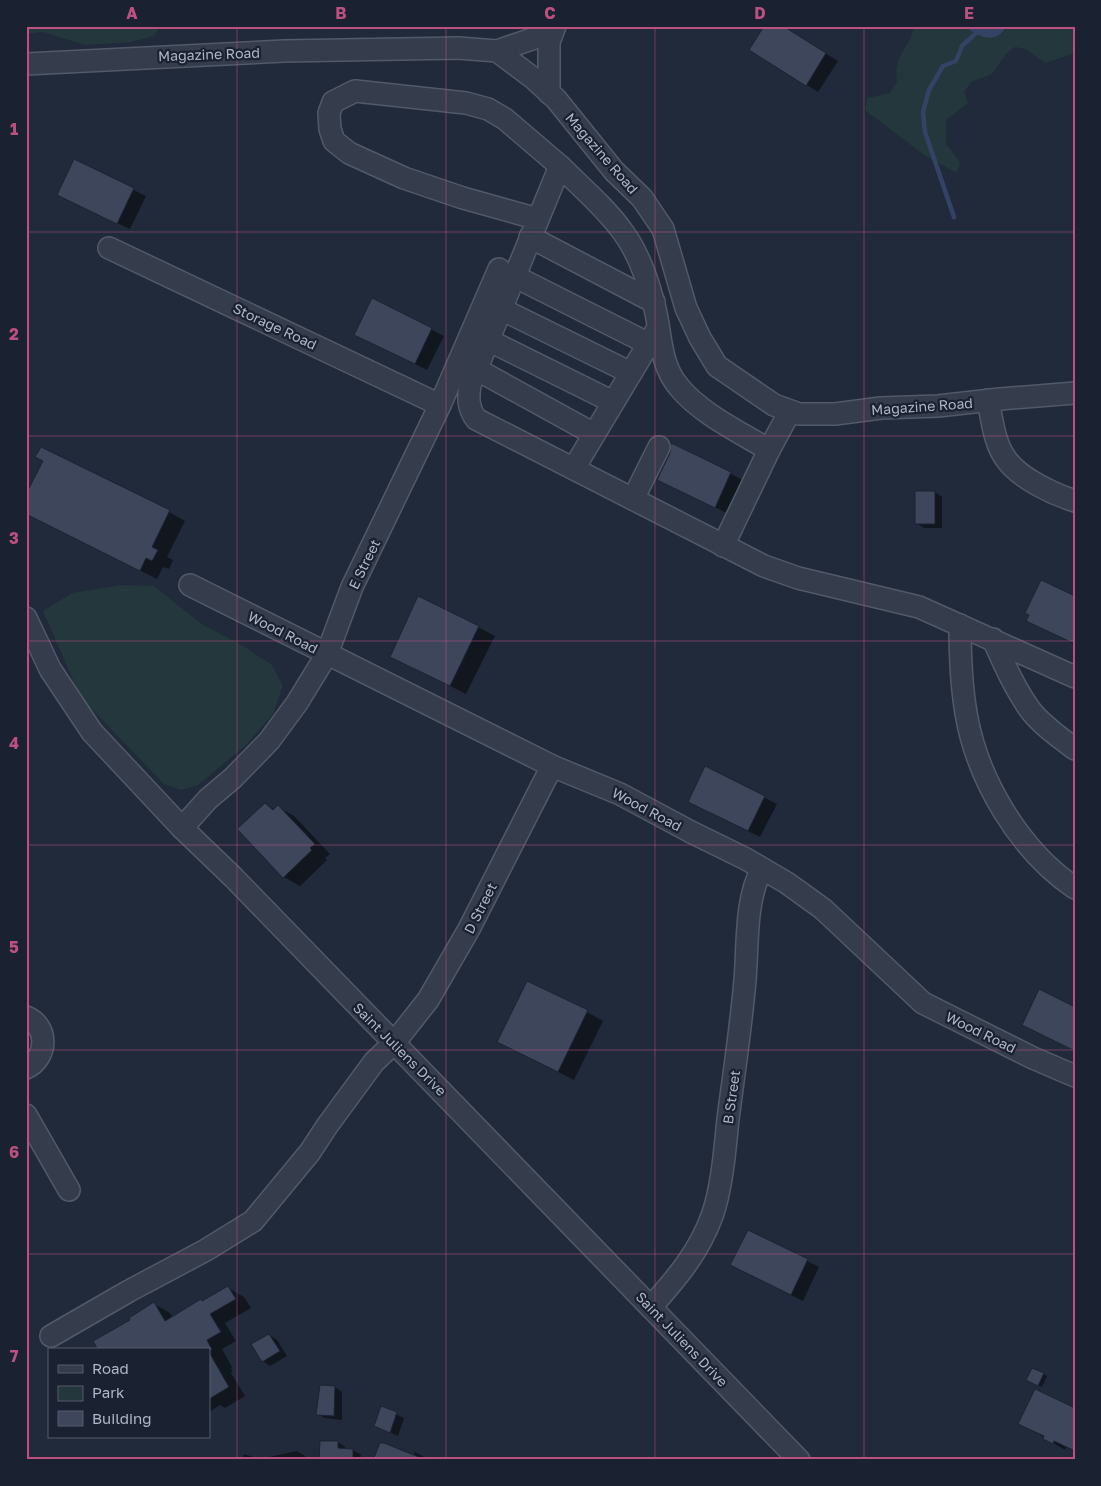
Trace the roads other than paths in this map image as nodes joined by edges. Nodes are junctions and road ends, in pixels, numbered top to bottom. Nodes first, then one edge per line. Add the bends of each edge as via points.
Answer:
1 (553, 26) edge
2 (497, 51) junction
3 (26, 64) edge
4 (549, 93) junction
5 (560, 166) junction
6 (534, 228) junction
7 (109, 248) dead end
8 (507, 273) junction
9 (654, 302) junction
10 (501, 310) junction
11 (654, 336) junction
12 (488, 340) junction
13 (476, 369) junction
14 (630, 374) junction
15 (1075, 393) edge
16 (988, 400) junction
17 (613, 402) junction
18 (440, 405) junction
19 (790, 411) junction
20 (594, 434) junction
21 (659, 447) dead end
22 (769, 450) junction
23 (574, 468) junction
24 (633, 499) junction
25 (1075, 501) edge
26 (723, 546) junction
27 (190, 585) dead end
28 (26, 618) edge
29 (960, 625) junction
30 (993, 639) junction
31 (327, 654) junction
32 (1075, 677) edge
33 (1075, 749) edge
34 (552, 766) junction
35 (182, 828) junction
36 (762, 869) junction
37 (1075, 888) edge
38 (26, 1017) edge
39 (394, 1043) junction
40 (26, 1068) edge
41 (1075, 1076) edge
42 (26, 1115) edge
43 (69, 1190) dead end
44 (652, 1307) junction
45 (51, 1336) dead end
46 (799, 1460) edge

1 - 2 street via 532,40
1 - 4 street
2 - 3 street, Magazine Road via 458,48 284,51
2 - 4 street, Magazine Road
4 - 19 street, Magazine Road via 614,171 642,198 663,229 686,308 717,366 774,405
5 - 6 street
5 - 6 street via 505,119 488,109 466,103 354,90 333,102 329,114 330,129 334,141 349,153 404,178 463,198
5 - 9 street via 624,232 641,265
6 - 8 street
6 - 9 street
7 - 18 street, Storage Road
8 - 10 street
8 - 11 street
8 - 18 street, E Street
9 - 11 street
10 - 12 street
10 - 14 street
11 - 14 street
11 - 22 street via 665,364 680,388 721,421
12 - 13 street
12 - 17 street
13 - 20 street
13 - 23 street via 468,399 470,411 476,419
14 - 17 street
15 - 16 street, Magazine Road
16 - 19 street, Magazine Road via 835,414
16 - 25 street via 996,436 1005,458 1014,469 1034,483
17 - 20 street
18 - 31 street, E Street via 352,587
19 - 22 street
20 - 23 street
21 - 24 street
22 - 26 street
23 - 24 street
24 - 26 street
26 - 29 street via 798,578 919,607
27 - 31 street, Wood Road
28 - 35 street, Saint Juliens Drive via 50,670 92,732
29 - 30 street
29 - 37 street via 960,667 966,714 989,784 1005,814 1030,848
30 - 32 street
30 - 33 street via 1010,678 1032,712
31 - 34 street, Wood Road
31 - 35 street, E Street via 269,741
34 - 36 street, Wood Road via 620,794
34 - 39 street, D Street via 469,929 428,1000
35 - 39 street, Saint Juliens Drive
36 - 41 street, Wood Road via 823,909 922,1003
36 - 44 street, B Street via 751,904 741,1024 722,1168 712,1215 685,1268
38 - 40 street via 38,1025 44,1043 37,1061
39 - 44 street, Saint Juliens Drive
39 - 45 street, D Street via 374,1062 310,1152 253,1221
42 - 43 street
44 - 46 street, Saint Juliens Drive

